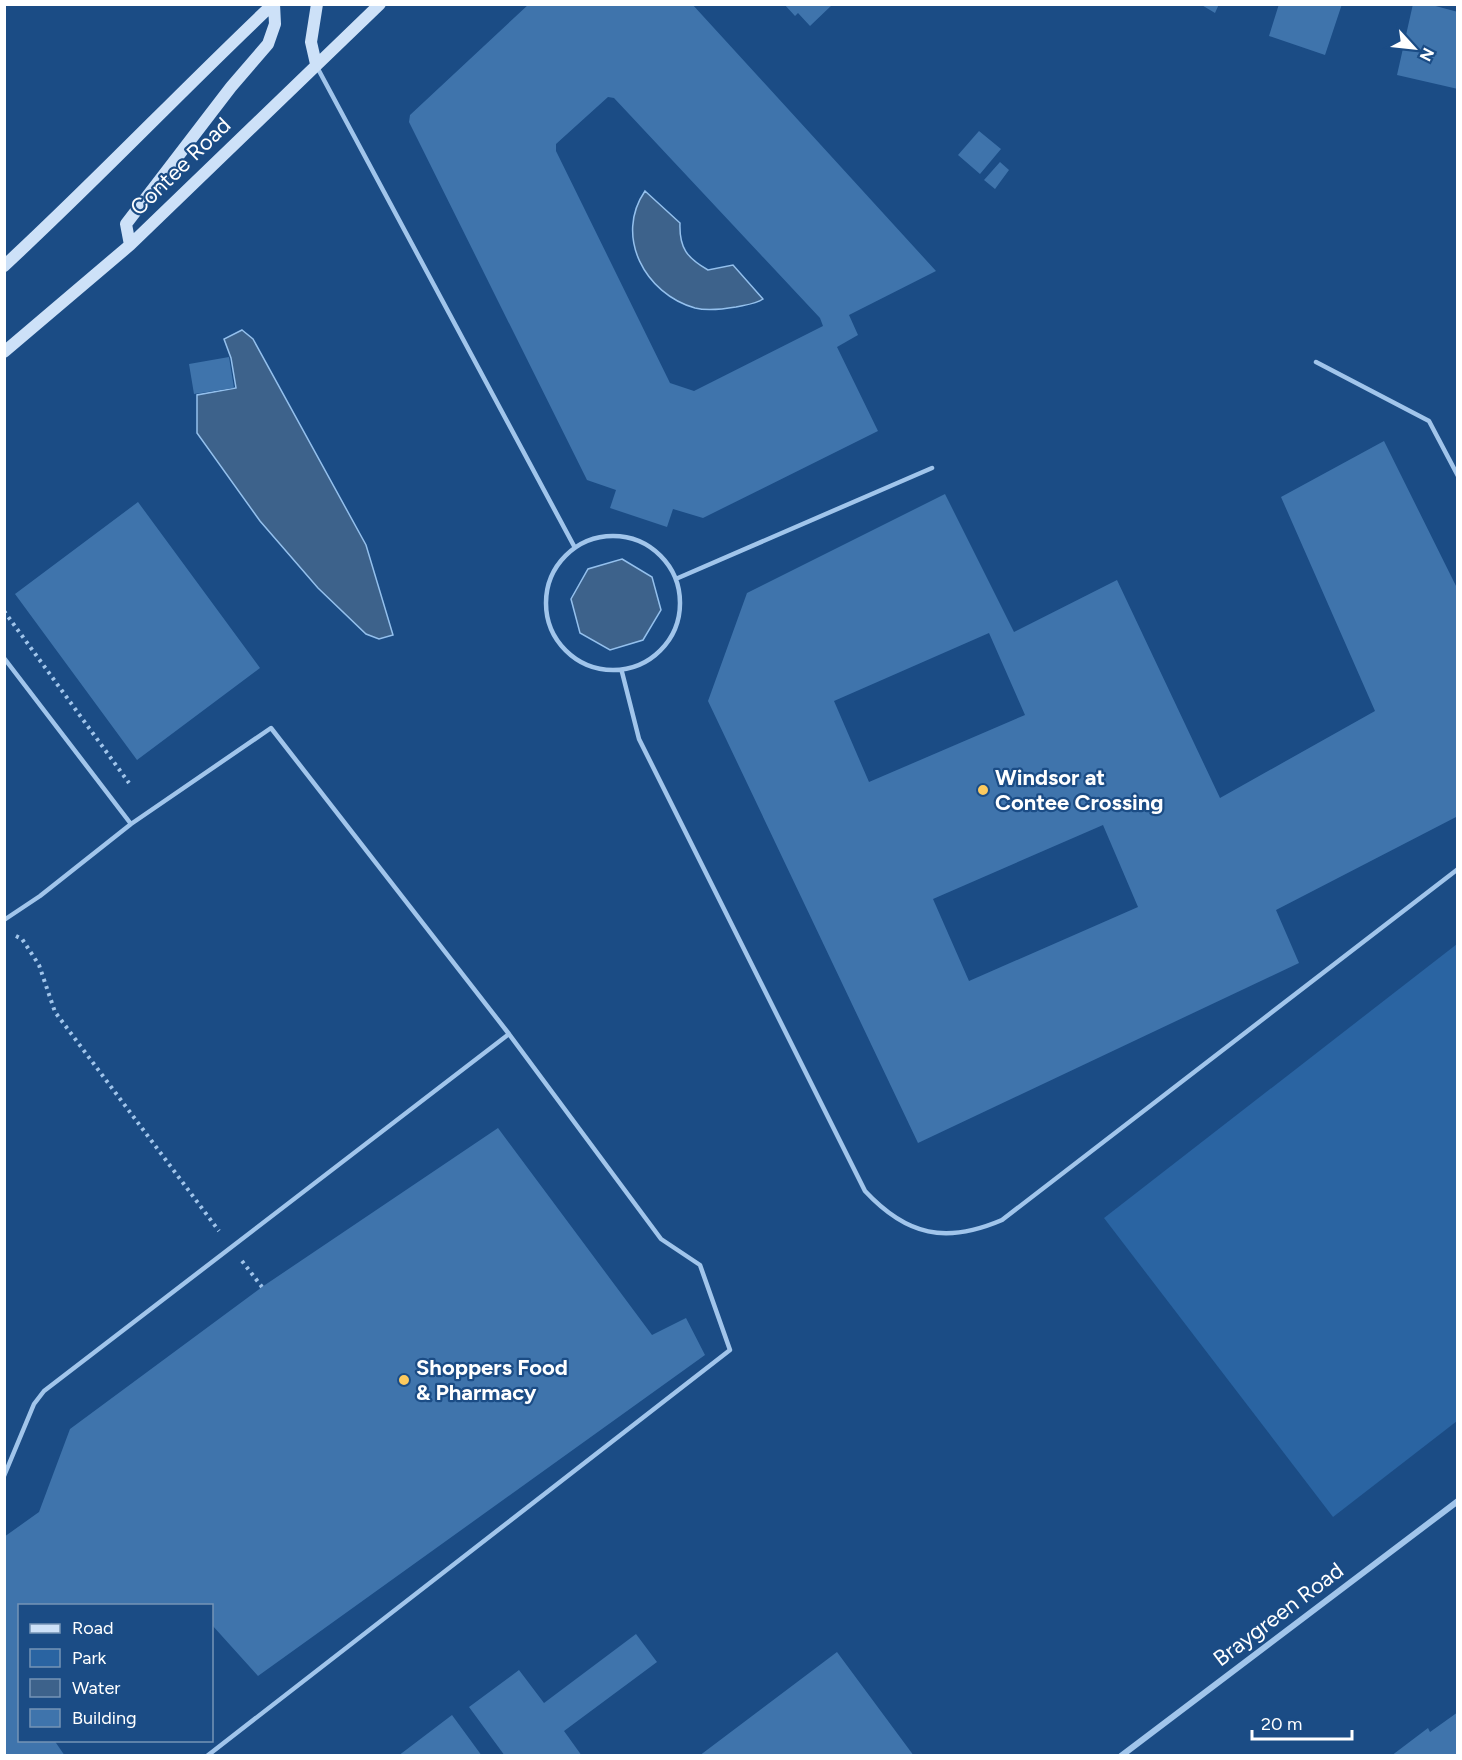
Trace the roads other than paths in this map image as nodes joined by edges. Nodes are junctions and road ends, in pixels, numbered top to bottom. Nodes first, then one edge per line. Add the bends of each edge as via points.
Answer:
1 (273, 4) edge
2 (317, 4) edge
3 (381, 4) edge
4 (316, 64) junction
5 (130, 245) junction
6 (4, 266) edge
7 (4, 352) edge
8 (1316, 363) dead end
9 (932, 468) dead end
10 (1458, 476) edge
11 (574, 546) junction
12 (678, 578) junction
13 (4, 658) edge
14 (622, 672) junction
15 (131, 824) junction
16 (1458, 869) edge
17 (4, 920) edge
18 (509, 1034) junction
19 (4, 1476) edge
20 (1458, 1501) edge
21 (207, 1755) edge
22 (1121, 1755) edge

1 - 5 street via 275,24 268,44 126,224
1 - 6 street
2 - 4 street via 311,42
3 - 4 street, Contee Road
4 - 5 street, Contee Road
4 - 11 lane
5 - 7 street, Contee Road
8 - 10 lane via 1429,421
9 - 12 lane
11 - 12 lane via 613,534 652,546
11 - 14 lane via 550,574 545,610 551,627 558,644 586,667
12 - 14 lane via 681,619 659,654
13 - 15 lane
14 - 16 lane via 639,739 865,1191 892,1216 930,1234 979,1230 1002,1220
15 - 17 lane
15 - 18 lane via 271,728
18 - 19 lane via 44,1391 34,1404
18 - 21 lane via 661,1239 700,1265 730,1350
20 - 22 street, Braygreen Road

